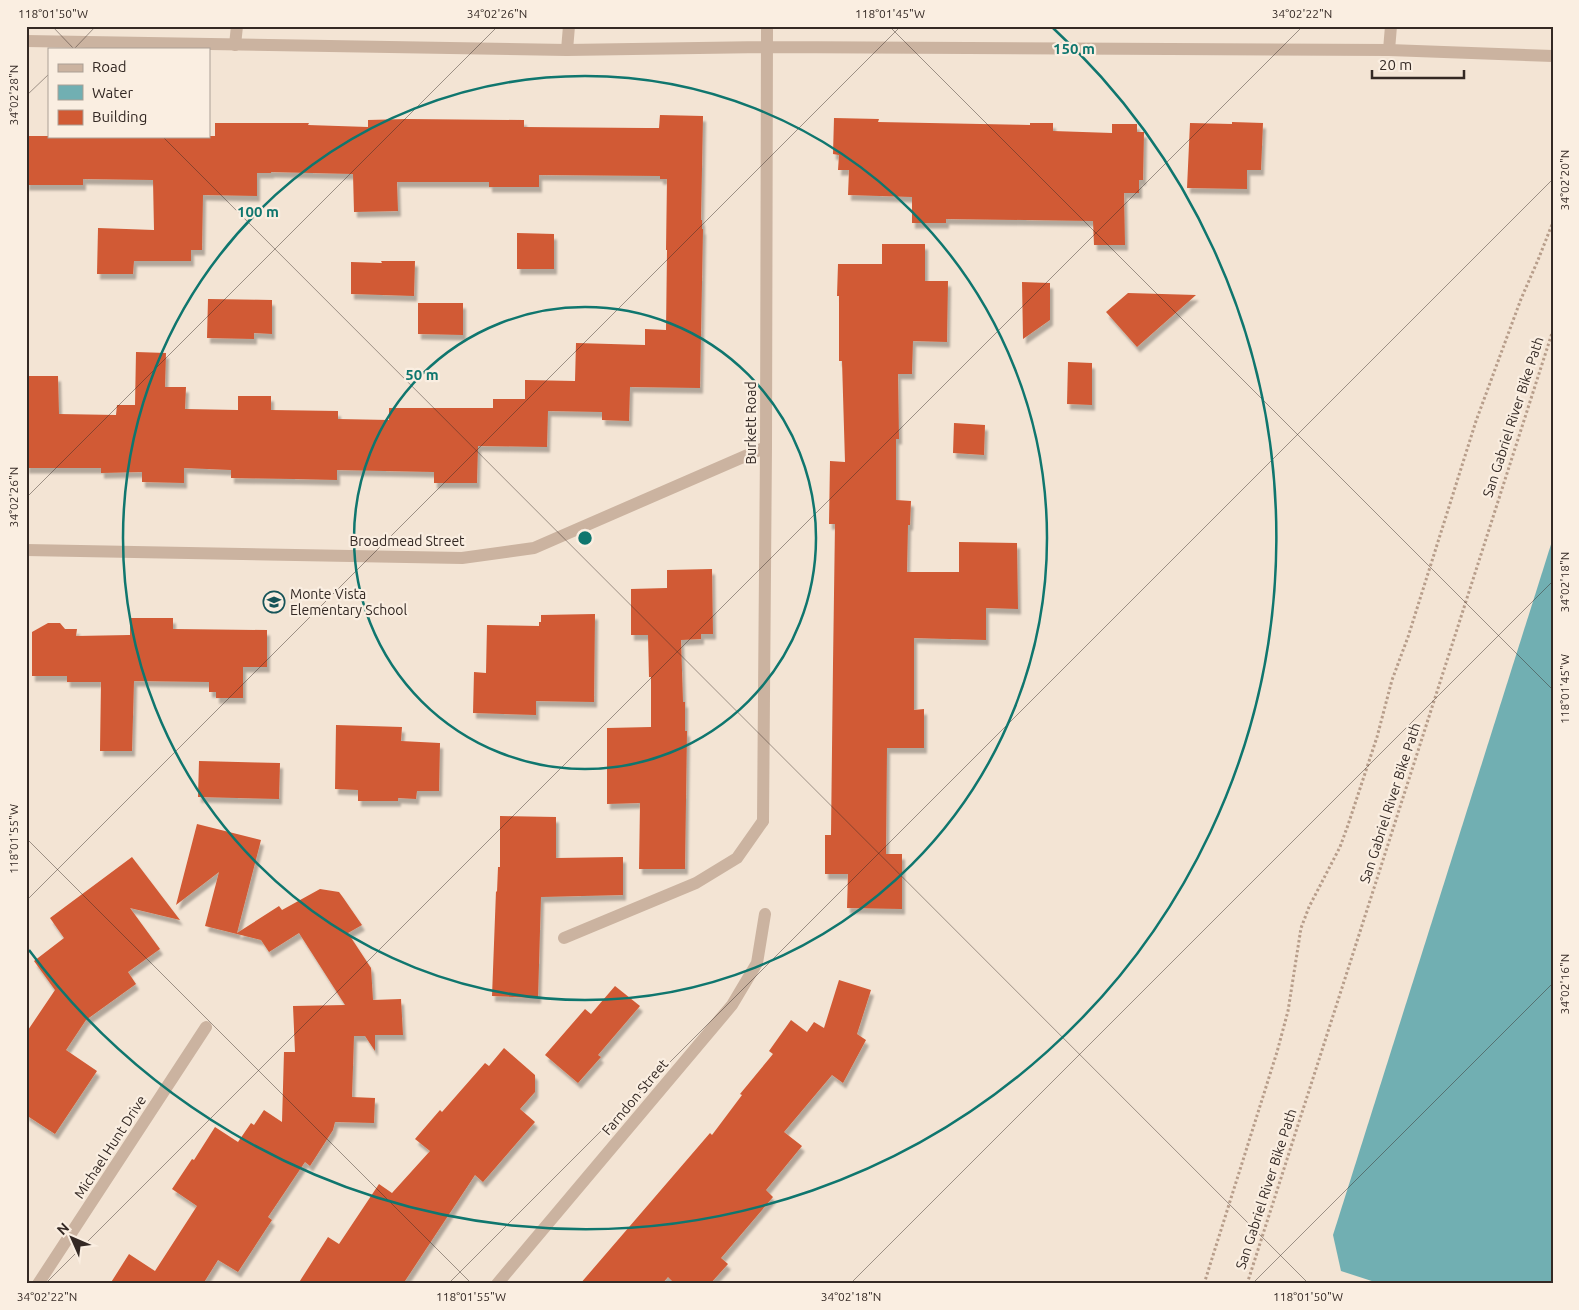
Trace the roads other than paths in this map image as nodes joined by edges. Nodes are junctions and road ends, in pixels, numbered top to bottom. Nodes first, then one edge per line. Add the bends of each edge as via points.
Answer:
1 (237, 26) edge
2 (569, 26) edge
3 (767, 26) edge
4 (1391, 26) edge
5 (26, 41) edge
6 (235, 44) junction
7 (766, 47) junction
8 (567, 50) junction
9 (1389, 50) junction
10 (1553, 56) edge
11 (766, 447) junction
12 (26, 550) edge
13 (765, 914) dead end
14 (564, 938) dead end
15 (206, 1027) dead end
16 (38, 1284) edge
17 (497, 1284) edge

1 - 6 street
2 - 8 street
3 - 7 street, Burkett Road
4 - 9 street
5 - 6 street
6 - 8 street
7 - 8 street
7 - 9 street
7 - 11 street, Burkett Road
9 - 10 street
11 - 12 street, Broadmead Street via 534,548 462,558
11 - 14 street, Burkett Road via 764,821 737,858 696,883
13 - 17 street, Farndon Street via 757,963 732,1005
15 - 16 street, Michael Hunt Drive

